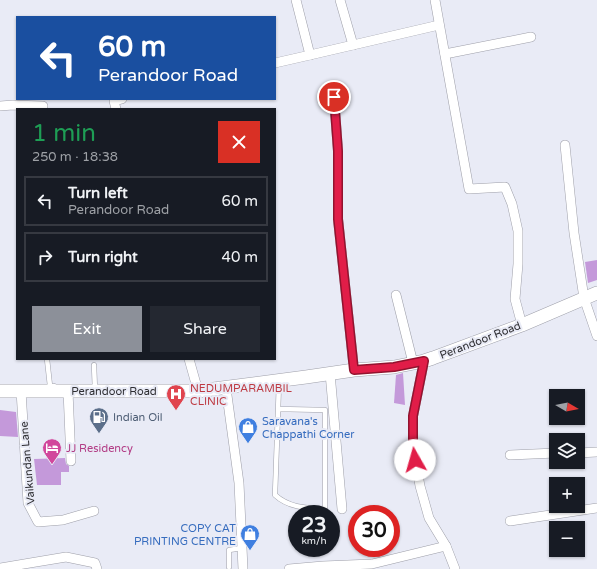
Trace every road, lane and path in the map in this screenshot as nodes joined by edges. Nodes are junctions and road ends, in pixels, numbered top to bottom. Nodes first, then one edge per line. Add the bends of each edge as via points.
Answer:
1 (296, 0) edge
2 (340, 0) edge
3 (435, 0) edge
4 (439, 25) junction
5 (531, 37) dead end
6 (353, 45) junction
7 (445, 54) junction
8 (310, 55) junction
9 (276, 63) edge
10 (334, 97) dead end
11 (118, 100) edge
12 (0, 106) edge
13 (43, 106) dead end
14 (116, 108) edge
15 (565, 145) dead end
16 (597, 293) edge
17 (396, 295) dead end
18 (584, 298) junction
19 (522, 325) junction
20 (597, 336) edge
21 (47, 360) edge
22 (189, 360) edge
23 (419, 362) junction
24 (94, 365) dead end
25 (354, 370) junction
26 (330, 373) junction
27 (279, 381) junction
28 (226, 388) junction
29 (0, 391) edge
30 (21, 391) junction
31 (68, 391) junction
32 (95, 391) junction
33 (198, 391) junction
34 (278, 409) junction
35 (597, 452) edge
36 (549, 453) edge
37 (585, 453) edge
38 (510, 455) dead end
39 (71, 461) dead end
40 (597, 508) edge
41 (342, 509) dead end
42 (94, 511) dead end
43 (510, 521) dead end
44 (446, 546) junction
45 (242, 548) junction
46 (230, 567) dead end
47 (0, 568) edge
48 (96, 569) edge
49 (243, 569) edge
50 (289, 569) edge
51 (455, 569) edge

1 - 8 street
2 - 6 street
3 - 4 street
4 - 6 street
4 - 7 street
5 - 7 street
6 - 8 street
7 - 19 street via 469,189 505,187 512,204 518,231 515,299
8 - 9 street
10 - 25 street via 338,151 338,219
11 - 14 street via 114,101
12 - 13 street
15 - 18 street via 574,234
16 - 18 main road, Perandoor Road
17 - 23 street
18 - 19 main road, Perandoor Road
18 - 20 street
19 - 23 main road, Perandoor Road
21 - 31 lane via 50,386 68,386
22 - 33 street
23 - 25 main road, Perandoor Road
23 - 44 street via 413,416 413,446 429,518
24 - 32 lane
25 - 26 main road, Perandoor Road
26 - 27 main road, Perandoor Road
26 - 41 street
27 - 28 main road, Perandoor Road
27 - 34 lane
28 - 33 main road, Perandoor Road
28 - 45 street via 239,483
29 - 30 main road, Perandoor Road
30 - 31 main road, Perandoor Road
30 - 42 street, Vaikundan Lane via 28,503 38,522 63,520
31 - 32 main road, Perandoor Road
31 - 39 street
32 - 33 main road, Perandoor Road
34 - 34 lane via 275,495 281,501 298,507 325,509 325,410
35 - 37 street
36 - 38 street
40 - 43 street
44 - 50 street via 372,564
44 - 51 street
45 - 46 lane via 229,550
45 - 49 street
47 - 48 street via 66,557 95,563

